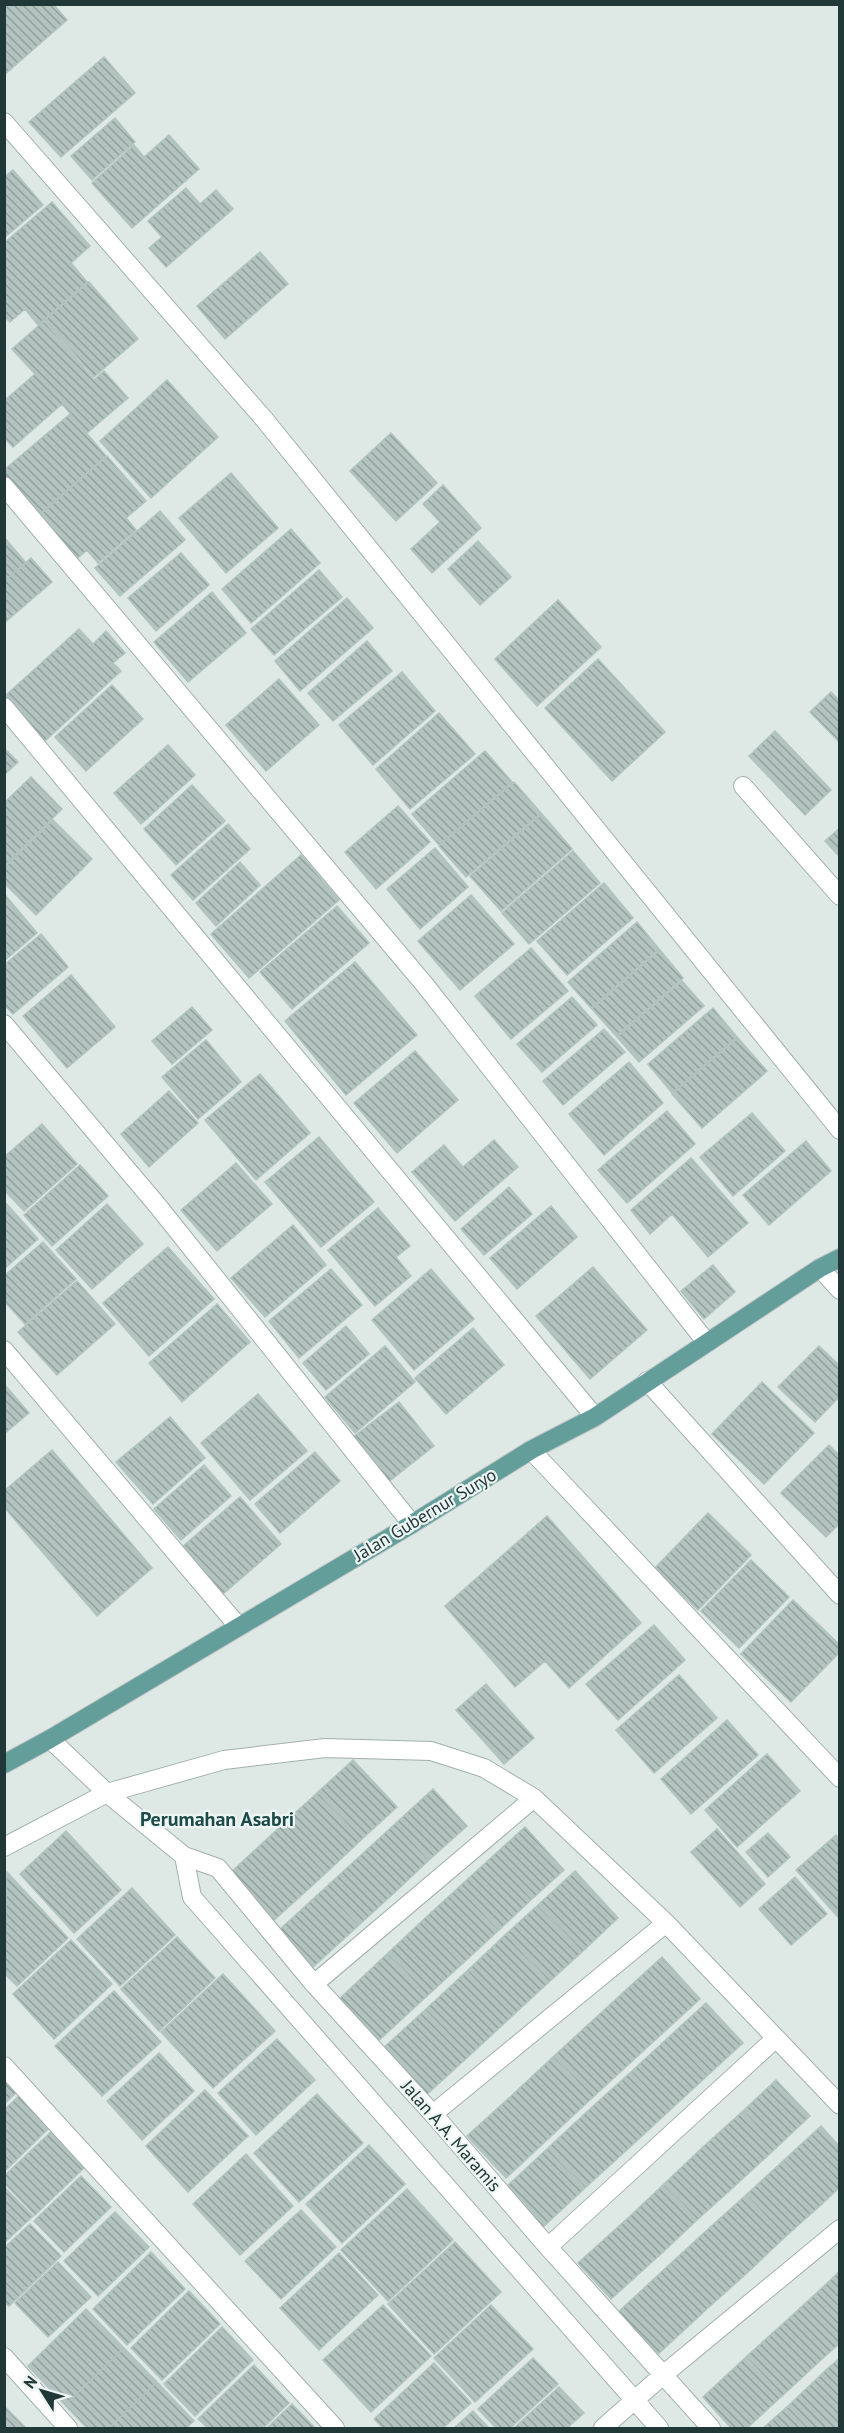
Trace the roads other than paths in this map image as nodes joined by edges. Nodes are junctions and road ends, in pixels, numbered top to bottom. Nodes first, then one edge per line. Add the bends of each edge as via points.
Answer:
1 (4, 122) edge
2 (4, 486) edge
3 (4, 707) edge
4 (743, 786) dead end
5 (840, 896) edge
6 (4, 1024) edge
7 (840, 1130) edge
8 (840, 1258) edge
9 (820, 1268) junction
10 (840, 1290) edge
11 (707, 1343) junction
12 (4, 1350) edge
13 (647, 1381) junction
14 (595, 1417) junction
15 (531, 1450) junction
16 (412, 1524) junction
17 (840, 1595) edge
18 (238, 1626) junction
19 (50, 1739) junction
20 (4, 1764) edge
21 (840, 1778) edge
22 (106, 1793) junction
23 (534, 1798) junction
24 (4, 1847) edge
25 (184, 1856) junction
26 (666, 1923) junction
27 (314, 1984) junction
28 (776, 2038) junction
29 (4, 2066) edge
30 (840, 2105) edge
31 (433, 2114) junction
32 (840, 2229) edge
33 (548, 2247) junction
34 (4, 2356) edge
35 (663, 2375) junction
36 (635, 2402) junction
37 (60, 2426) edge
38 (335, 2428) edge
39 (603, 2428) edge
40 (659, 2428) edge
41 (711, 2428) edge

1 - 7 street via 264,419
2 - 11 street via 425,985
3 - 14 street
4 - 5 street
6 - 16 street via 157,1205
8 - 9 main road, Jalan Gubernur Suryo
9 - 10 street
9 - 11 main road, Jalan Gubernur Suryo
11 - 13 main road, Jalan Gubernur Suryo
12 - 18 street
13 - 14 main road, Jalan Gubernur Suryo
13 - 17 street
14 - 15 main road, Jalan Gubernur Suryo
15 - 16 main road, Jalan Gubernur Suryo
15 - 21 street
16 - 18 main road, Jalan Gubernur Suryo
18 - 19 main road, Jalan Gubernur Suryo
19 - 20 main road, Jalan Gubernur Suryo
19 - 22 street, Jalan A.A. Maramis
22 - 23 street via 224,1760 325,1748 431,1751 484,1768
22 - 24 street
22 - 25 street, Jalan A.A. Maramis
23 - 26 street
23 - 27 street
25 - 27 street, Jalan A.A. Maramis via 218,1868
25 - 36 street, Jalan A.A. Maramis via 192,1897
26 - 28 street
26 - 31 street
27 - 31 street, Jalan A.A. Maramis
28 - 30 street
28 - 33 street
29 - 38 street
31 - 33 street, Jalan A.A. Maramis
32 - 35 street
33 - 35 street, Jalan A.A. Maramis
34 - 37 street
35 - 36 street
35 - 41 street, Jalan A.A. Maramis
36 - 39 street
36 - 40 street, Jalan A.A. Maramis

